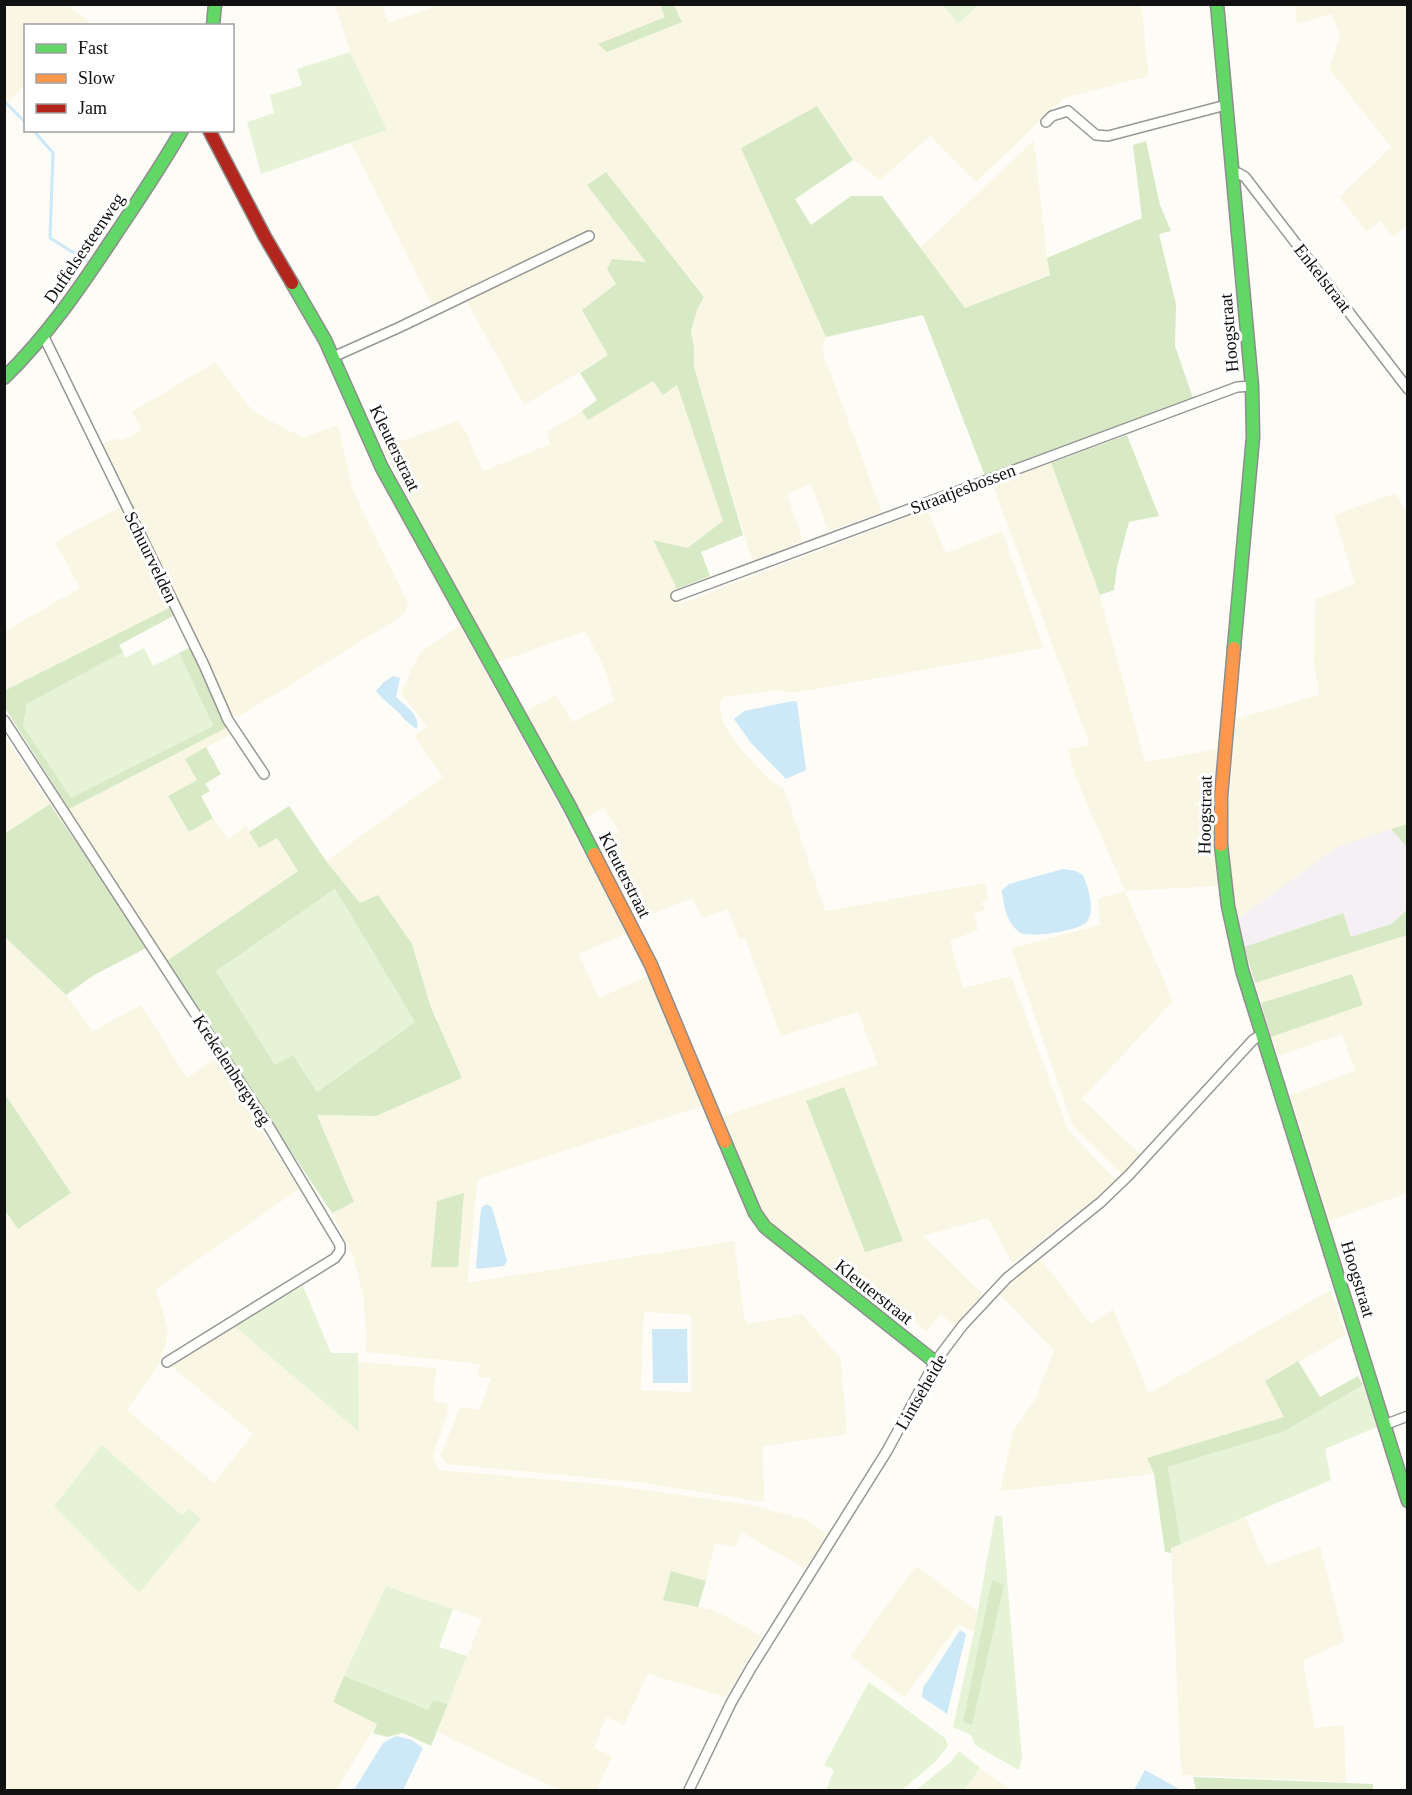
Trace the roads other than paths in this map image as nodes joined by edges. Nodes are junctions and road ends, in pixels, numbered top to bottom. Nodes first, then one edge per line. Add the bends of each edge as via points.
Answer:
1 (215, 4) edge
2 (1217, 4) edge
3 (213, 24) edge
4 (1226, 105) junction
5 (1046, 122) dead end
6 (181, 132) edge
7 (210, 132) edge
8 (1233, 173) junction
9 (589, 236) dead end
10 (44, 337) junction
11 (333, 357) junction
12 (4, 378) edge
13 (1252, 386) junction
14 (1407, 389) edge
15 (676, 596) dead end
16 (4, 720) edge
17 (264, 774) dead end
18 (1262, 1034) junction
19 (167, 1362) dead end
20 (935, 1362) junction
21 (1407, 1416) edge
22 (1384, 1425) junction
23 (1407, 1502) edge
24 (689, 1791) edge

1 - 3 street
2 - 4 street, Hoogstraat
4 - 5 street via 1108,136 1096,135 1068,111
4 - 8 street, Hoogstraat
6 - 10 street, Duffelsesteenweg
7 - 11 street, Kleuterstraat
8 - 13 street, Hoogstraat
8 - 14 street, Enkelstraat via 1245,177
9 - 11 street
10 - 12 street, Duffelsesteenweg
10 - 17 street, Schuurvelden via 228,720
11 - 20 street, Kleuterstraat via 382,468 570,807 651,965 755,1213 773,1235
13 - 15 street, Straatjesbossen via 1237,387
13 - 18 street, Hoogstraat via 1250,489 1220,828 1230,924
16 - 19 street, Krekelenbergweg via 271,1130 340,1245 335,1258
18 - 20 street, Lintseheide via 1252,1040 1101,1202 1007,1278
18 - 22 street, Hoogstraat
20 - 24 street, Lintseheide via 886,1451 741,1685
21 - 22 street
22 - 23 street, Hoogstraat

